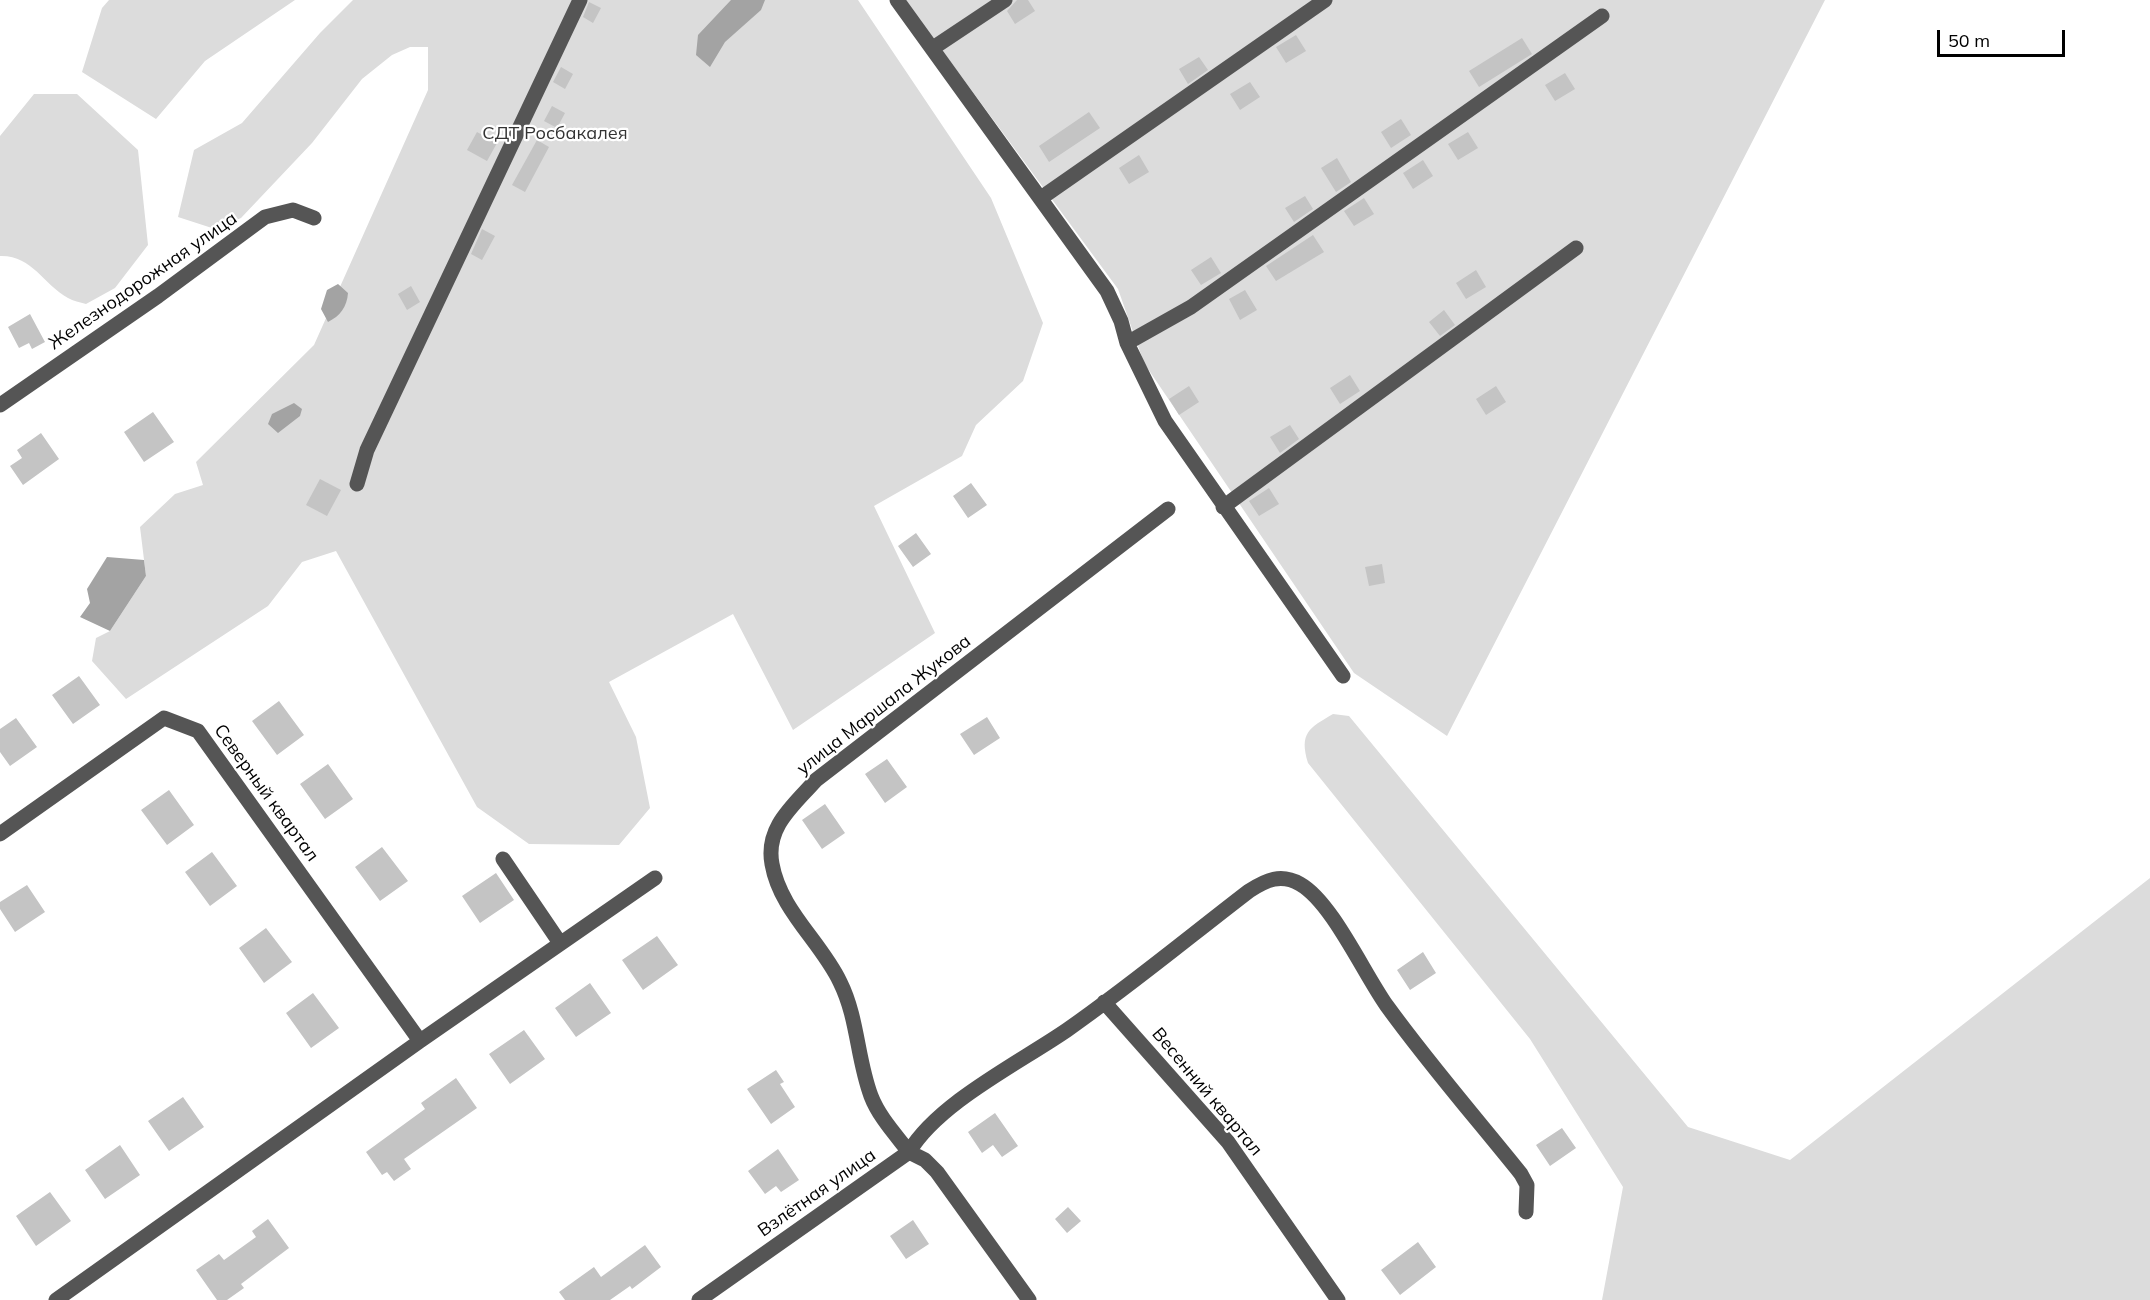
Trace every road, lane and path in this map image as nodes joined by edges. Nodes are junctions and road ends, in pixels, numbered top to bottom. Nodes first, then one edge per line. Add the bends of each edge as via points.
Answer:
1 (580, 0) edge
2 (897, 0) edge
3 (1005, 0) edge
4 (1325, 0) edge
5 (1602, 16) dead end
6 (933, 48) junction
7 (1041, 198) junction
8 (314, 218) dead end
9 (1576, 248) dead end
10 (1127, 343) junction
11 (0, 405) edge
12 (357, 484) dead end
13 (1223, 507) junction
14 (1168, 509) dead end
15 (1343, 676) dead end
16 (0, 834) edge
17 (503, 859) dead end
18 (655, 878) dead end
19 (561, 943) junction
20 (1104, 1002) junction
21 (420, 1041) junction
22 (909, 1152) junction
23 (1526, 1212) dead end
24 (56, 1300) edge
25 (699, 1300) edge
26 (1029, 1300) edge
27 (1338, 1300) edge

1 - 12 street via 367,450
2 - 6 street
3 - 6 street
4 - 7 street
5 - 10 street via 1191,307
6 - 7 street
7 - 10 street via 1107,291
8 - 11 street, Железнодорожная улица via 293,210 265,217
9 - 13 street
10 - 13 street via 1165,421
13 - 15 street
14 - 22 street, улица Маршала Жукова via 816,780 775,826 771,863 781,893 840,981 855,1017 871,1096
16 - 21 street, Северный квартал via 164,717 198,731
17 - 19 street
18 - 19 street
19 - 21 street
20 - 22 street, Взлётная улица via 946,1111 919,1135
20 - 23 street, Взлётная улица via 1268,879 1287,878 1301,884 1320,902 1404,1028 1521,1174 1527,1185
20 - 27 street, Весенний квартал via 1228,1142
21 - 24 street
22 - 25 street, Взлётная улица
22 - 26 street via 925,1160 952,1191

